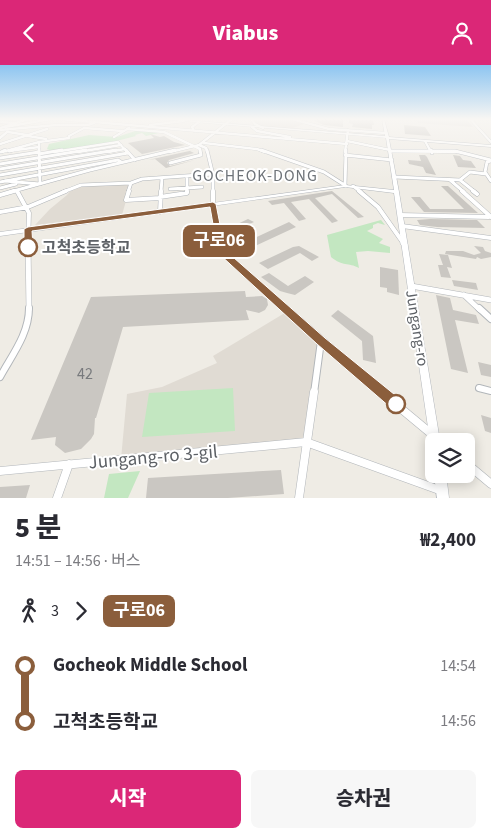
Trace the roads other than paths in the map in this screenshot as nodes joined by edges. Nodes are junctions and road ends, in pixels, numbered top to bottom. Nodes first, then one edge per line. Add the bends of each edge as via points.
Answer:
1 (18, 139) edge
2 (19, 139) edge
3 (59, 139) edge
4 (179, 139) edge
5 (208, 139) edge
6 (283, 139) edge
7 (303, 139) edge
8 (319, 139) edge
9 (347, 139) edge
10 (388, 139) edge
11 (411, 139) edge
12 (312, 141) junction
13 (425, 141) junction
14 (0, 142) edge
15 (8, 142) junction
16 (36, 142) junction
17 (324, 142) junction
18 (347, 143) junction
19 (24, 144) junction
20 (201, 144) junction
21 (491, 144) edge
22 (194, 146) junction
23 (13, 147) junction
24 (39, 147) junction
25 (82, 149) junction
26 (124, 149) junction
27 (390, 150) junction
28 (1, 151) edge
29 (128, 153) junction
30 (432, 153) junction
31 (39, 155) junction
32 (345, 155) junction
33 (85, 156) junction
34 (0, 158) edge
35 (86, 160) junction
36 (135, 160) junction
37 (392, 160) junction
38 (491, 160) edge
39 (39, 163) junction
40 (121, 163) junction
41 (170, 163) dead end
42 (0, 164) edge
43 (88, 165) junction
44 (39, 168) junction
45 (0, 169) edge
46 (90, 170) junction
47 (40, 173) junction
48 (213, 174) junction
49 (0, 175) edge
50 (486, 175) junction
51 (186, 176) junction
52 (394, 177) junction
53 (162, 179) junction
54 (450, 180) junction
55 (460, 180) junction
56 (5, 181) junction
57 (491, 181) edge
58 (0, 182) edge
59 (21, 182) junction
60 (131, 183) junction
61 (40, 184) junction
62 (346, 186) junction
63 (353, 186) junction
64 (202, 187) dead end
65 (0, 188) edge
66 (187, 188) junction
67 (170, 189) dead end
68 (17, 191) junction
69 (397, 191) junction
70 (477, 194) dead end
71 (0, 195) edge
72 (160, 198) junction
73 (213, 204) junction
74 (28, 207) junction
75 (0, 212) edge
76 (160, 212) junction
77 (400, 215) junction
78 (490, 217) edge
79 (402, 226) junction
80 (28, 229) junction
81 (0, 234) edge
82 (491, 238) edge
83 (405, 245) junction
84 (411, 286) junction
85 (463, 295) junction
86 (491, 300) edge
87 (491, 319) edge
88 (321, 341) junction
89 (0, 377) edge
90 (479, 388) dead end
91 (491, 391) edge
92 (429, 433) edge
93 (436, 433) edge
94 (306, 442) junction
95 (69, 464) junction
96 (0, 471) edge
97 (475, 471) edge
98 (491, 484) edge
99 (442, 495) edge
100 (57, 498) edge
101 (299, 498) edge

1 - 15 street
2 - 16 street
3 - 16 street
4 - 22 street
5 - 20 street
6 - 12 street
7 - 12 street
8 - 17 street
9 - 18 street
10 - 27 main road, Jungang-ro
11 - 13 main road
12 - 17 street
13 - 21 main road
13 - 30 street
14 - 15 street
14 - 23 street
15 - 19 street
16 - 19 street
16 - 24 street
17 - 18 street
18 - 27 street
18 - 32 street
19 - 23 street
20 - 22 street
20 - 48 street via 206,148
20 - 62 street via 257,149 324,172
22 - 36 street
22 - 41 street via 200,149 201,155
23 - 28 street
24 - 28 street
24 - 31 street
25 - 26 street via 121,145
25 - 31 street
25 - 33 street
26 - 29 street
26 - 33 street
27 - 30 street
27 - 37 main road, Jungang-ro
29 - 35 street
29 - 36 street
30 - 38 street via 455,151
31 - 34 street
31 - 39 street
31 - 42 street
32 - 37 street
32 - 62 street
33 - 35 street
33 - 39 street
35 - 43 street
35 - 44 street
36 - 40 street
37 - 52 main road, Jungang-ro
38 - 50 street via 486,162
39 - 44 street
39 - 45 street
40 - 43 street via 118,160
40 - 46 street
43 - 46 street
43 - 47 street
44 - 47 street
44 - 49 street
46 - 61 street
47 - 56 street
47 - 61 street
48 - 51 street
48 - 73 street
50 - 55 street via 470,172
50 - 57 street
51 - 53 street
51 - 66 street
52 - 54 street
52 - 69 main road, Jungang-ro
53 - 60 street via 142,179
53 - 72 street
54 - 55 street
54 - 78 street
55 - 70 street
56 - 58 street
56 - 59 street
59 - 61 street
59 - 65 street
60 - 72 street via 126,200
60 - 74 street via 81,185
61 - 68 street
62 - 63 main road
62 - 73 main road
63 - 69 main road
63 - 83 street via 378,207
64 - 66 street
66 - 67 street
66 - 72 street via 187,193
68 - 71 street
68 - 74 street
69 - 77 main road, Jungang-ro
72 - 76 street
73 - 76 main road
73 - 88 street via 221,251
74 - 75 street
74 - 80 street via 31,215
76 - 80 main road
77 - 78 street
77 - 79 main road, Jungang-ro
79 - 82 street
79 - 83 main road, Jungang-ro
80 - 81 main road
80 - 89 street via 29,319 25,333
83 - 84 main road, Jungang-ro
84 - 85 street
84 - 93 main road, Jungang-ro
85 - 86 street
85 - 87 street
88 - 92 street
88 - 94 street
90 - 91 street
94 - 95 street, Jungang-ro 3-gil
94 - 99 street, Jungang-ro 3-gil
94 - 101 street
95 - 96 street, Jungang-ro 3-gil
95 - 100 street
97 - 98 street

